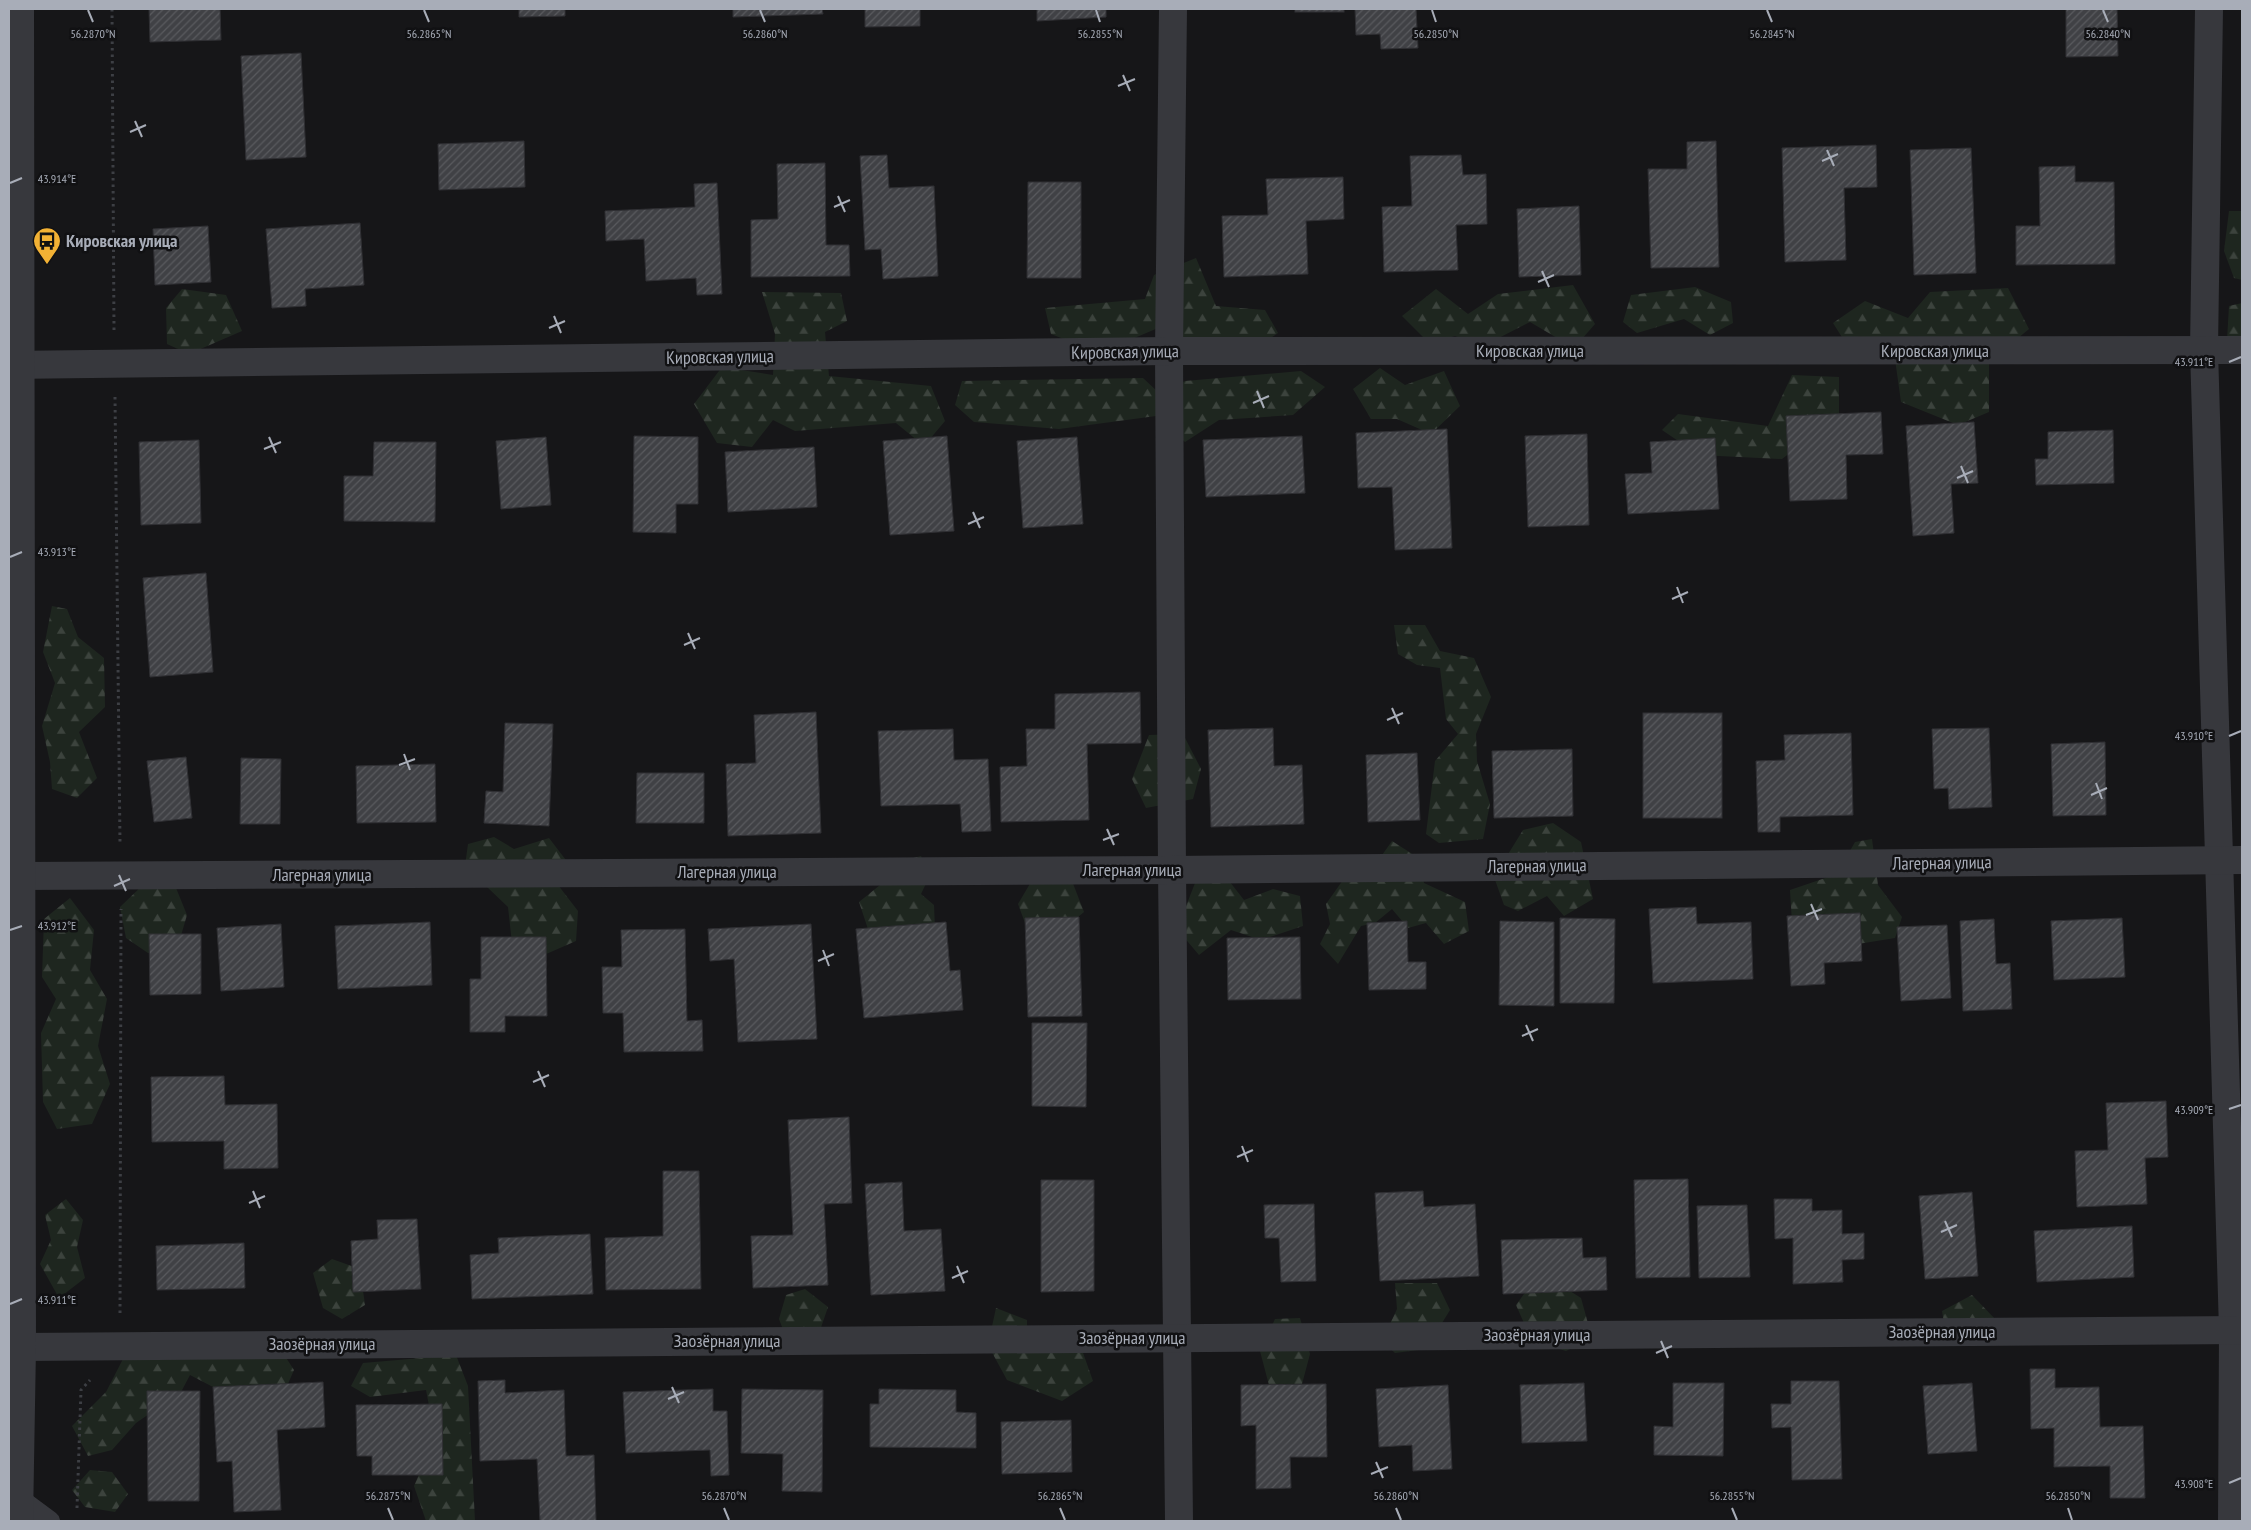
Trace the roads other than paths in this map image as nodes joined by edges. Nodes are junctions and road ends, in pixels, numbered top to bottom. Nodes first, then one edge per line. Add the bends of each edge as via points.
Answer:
1 (20, 9) edge
2 (1173, 9) edge
3 (2208, 9) edge
4 (2204, 350) junction
5 (2242, 350) edge
6 (1169, 351) junction
7 (14, 365) edge
8 (14, 571) edge
9 (2231, 860) edge
10 (1172, 870) junction
11 (21, 876) junction
12 (15, 1031) edge
13 (15, 1316) edge
14 (2238, 1330) edge
15 (1179, 1338) junction
16 (22, 1347) junction
17 (19, 1510) edge
18 (50, 1521) edge
19 (1179, 1521) edge
20 (2232, 1521) edge

1 - 7 street
2 - 6 street
3 - 4 street
4 - 5 street, Кировская улица
4 - 6 street, Кировская улица
4 - 9 street
6 - 7 street, Кировская улица
6 - 10 street
7 - 8 street
8 - 11 street
9 - 10 street, Лагерная улица
9 - 14 street
10 - 11 street, Лагерная улица
10 - 15 street
11 - 12 street
12 - 13 street
13 - 16 street
14 - 15 street, Заозёрная улица
14 - 20 street
15 - 16 street, Заозёрная улица
15 - 19 street
16 - 17 street
17 - 18 lane

